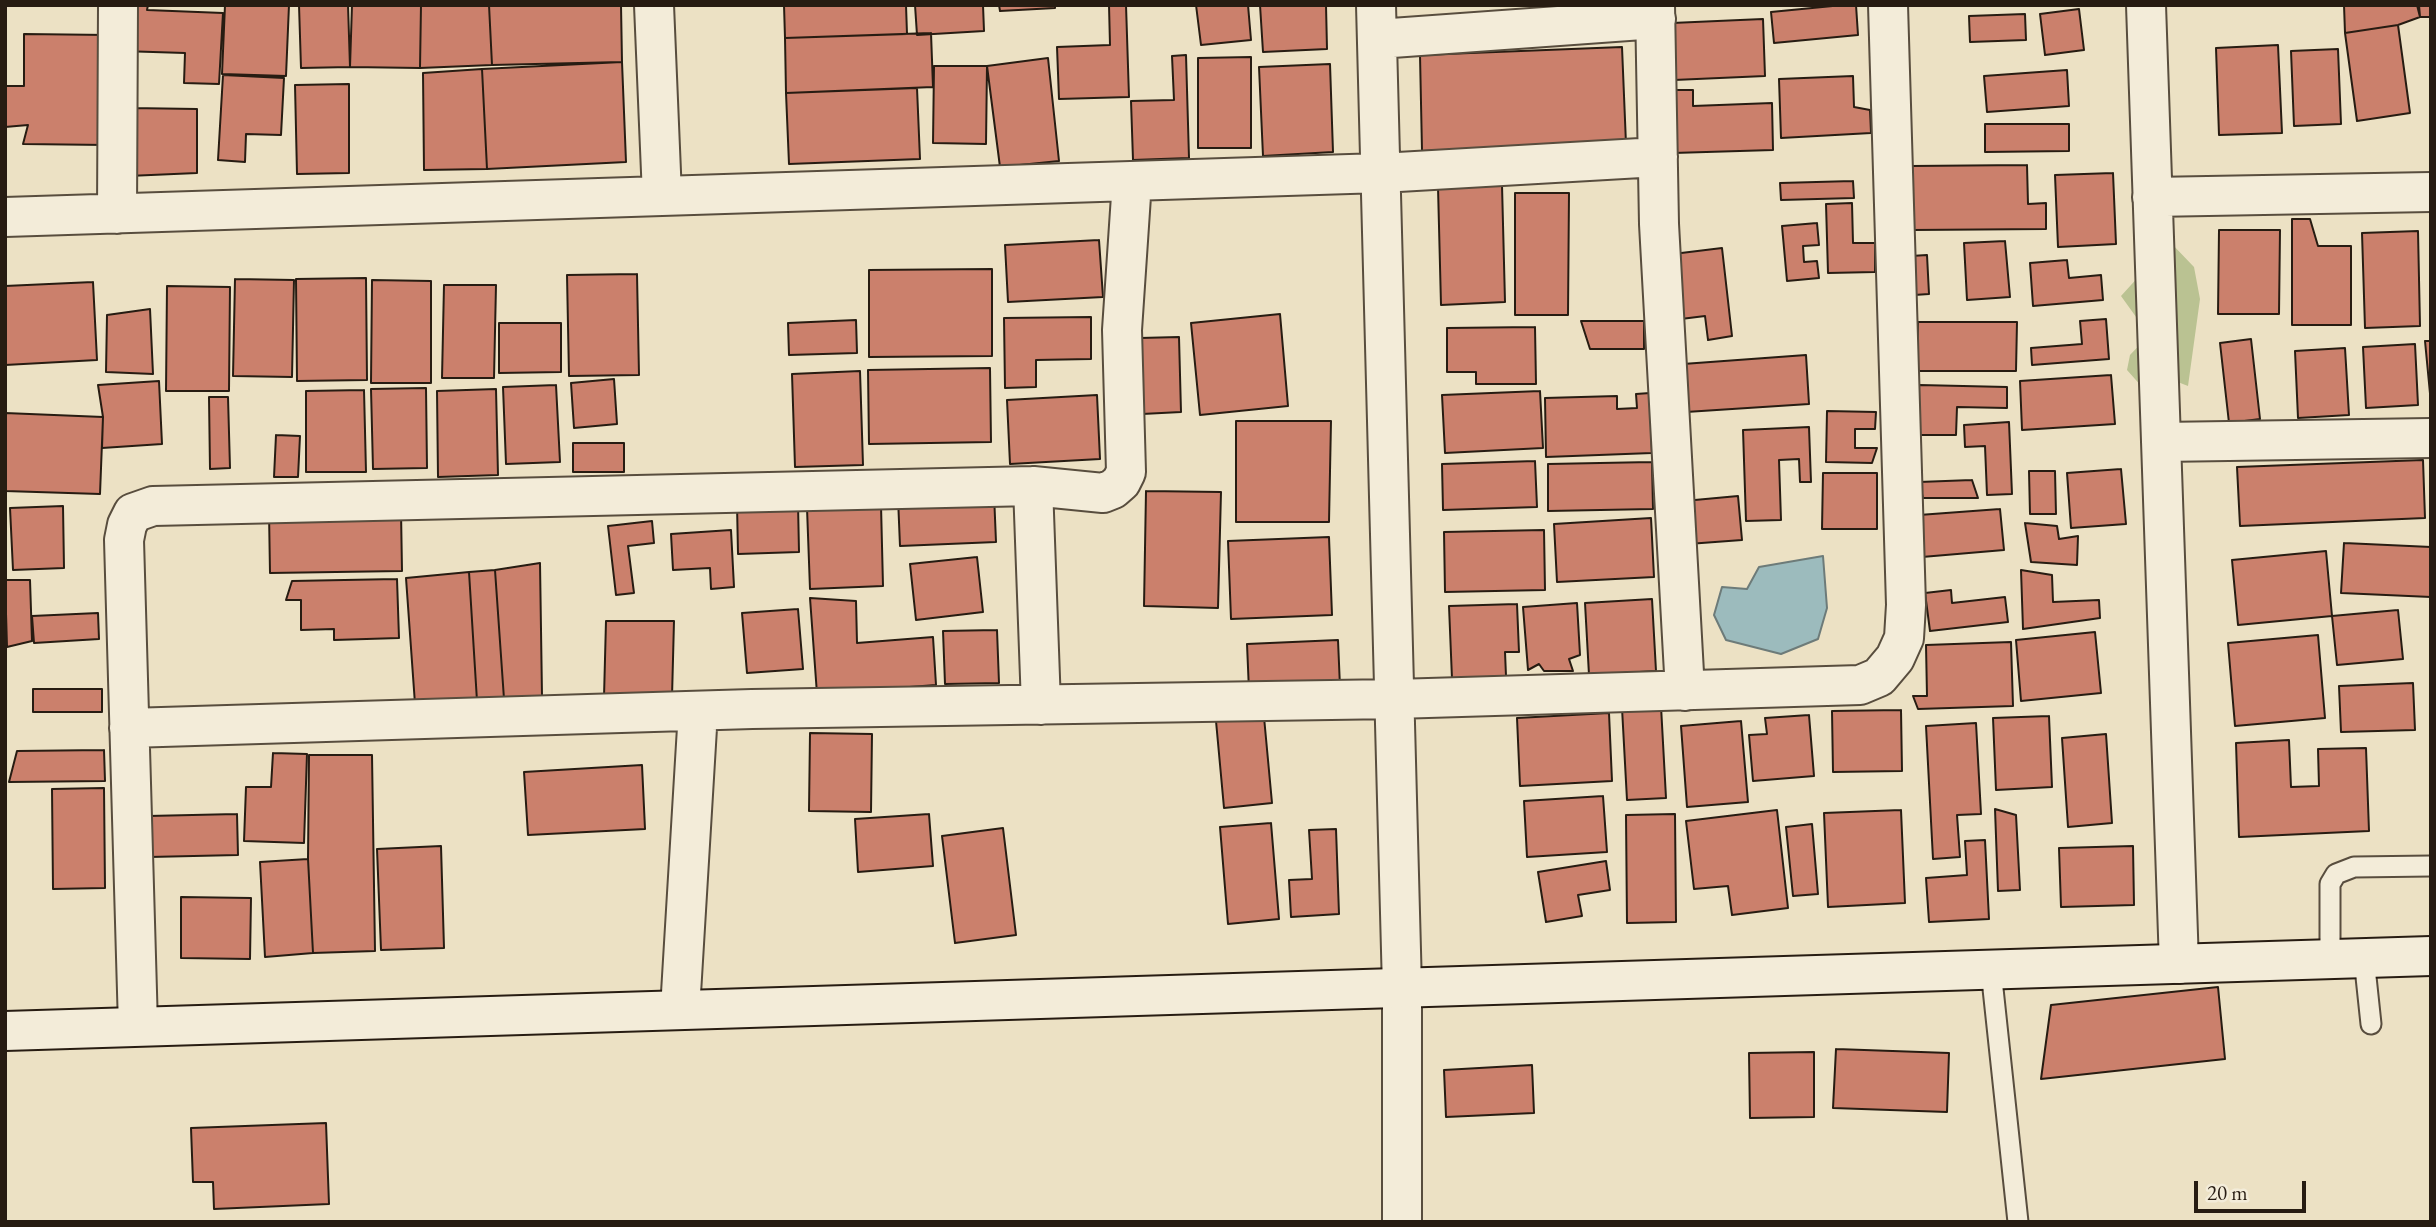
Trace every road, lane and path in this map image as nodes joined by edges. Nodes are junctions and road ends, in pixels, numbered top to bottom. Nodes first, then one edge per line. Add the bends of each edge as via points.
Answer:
1 (118, 5) edge
2 (654, 5) edge
3 (1888, 5) edge
4 (2146, 5) edge
5 (1656, 12) edge
6 (1377, 22) edge
7 (1658, 157) junction
8 (1381, 173) junction
9 (1132, 181) junction
10 (2431, 192) edge
11 (662, 196) junction
12 (2152, 197) junction
13 (117, 214) junction
14 (5, 218) edge
15 (2431, 438) edge
16 (2161, 442) junction
17 (1033, 486) junction
18 (1685, 691) junction
19 (1395, 699) junction
20 (1041, 705) junction
21 (698, 711) junction
22 (129, 728) junction
23 (2431, 866) edge
24 (2431, 956) edge
25 (2347, 959) junction
26 (2179, 964) junction
27 (1991, 970) junction
28 (1402, 988) junction
29 (680, 1010) junction
30 (2371, 1024) dead end
31 (138, 1026) junction
32 (5, 1031) edge
33 (1402, 1222) edge
34 (2018, 1222) edge

1 - 13 street
2 - 11 street
3 - 18 street via 1904,638 1879,677 1860,685
4 - 12 street
5 - 6 street
5 - 7 street
6 - 8 street
7 - 8 street
7 - 18 street
8 - 9 street
8 - 19 street
9 - 11 street
9 - 17 street via 1122,330 1126,472 1121,482 1103,493
10 - 12 street
11 - 13 street
12 - 16 street
13 - 14 street
15 - 16 street
16 - 26 street
17 - 20 street
17 - 22 street via 153,506 133,513 124,540
18 - 19 street
19 - 20 street
19 - 28 street
20 - 21 street
21 - 22 street
21 - 29 street
22 - 31 street
23 - 25 lane via 2354,867 2336,874 2330,884
24 - 25 street
25 - 26 street
25 - 30 lane
26 - 27 street
27 - 28 street
27 - 34 lane
28 - 29 street
28 - 33 street
29 - 31 street
31 - 32 street

